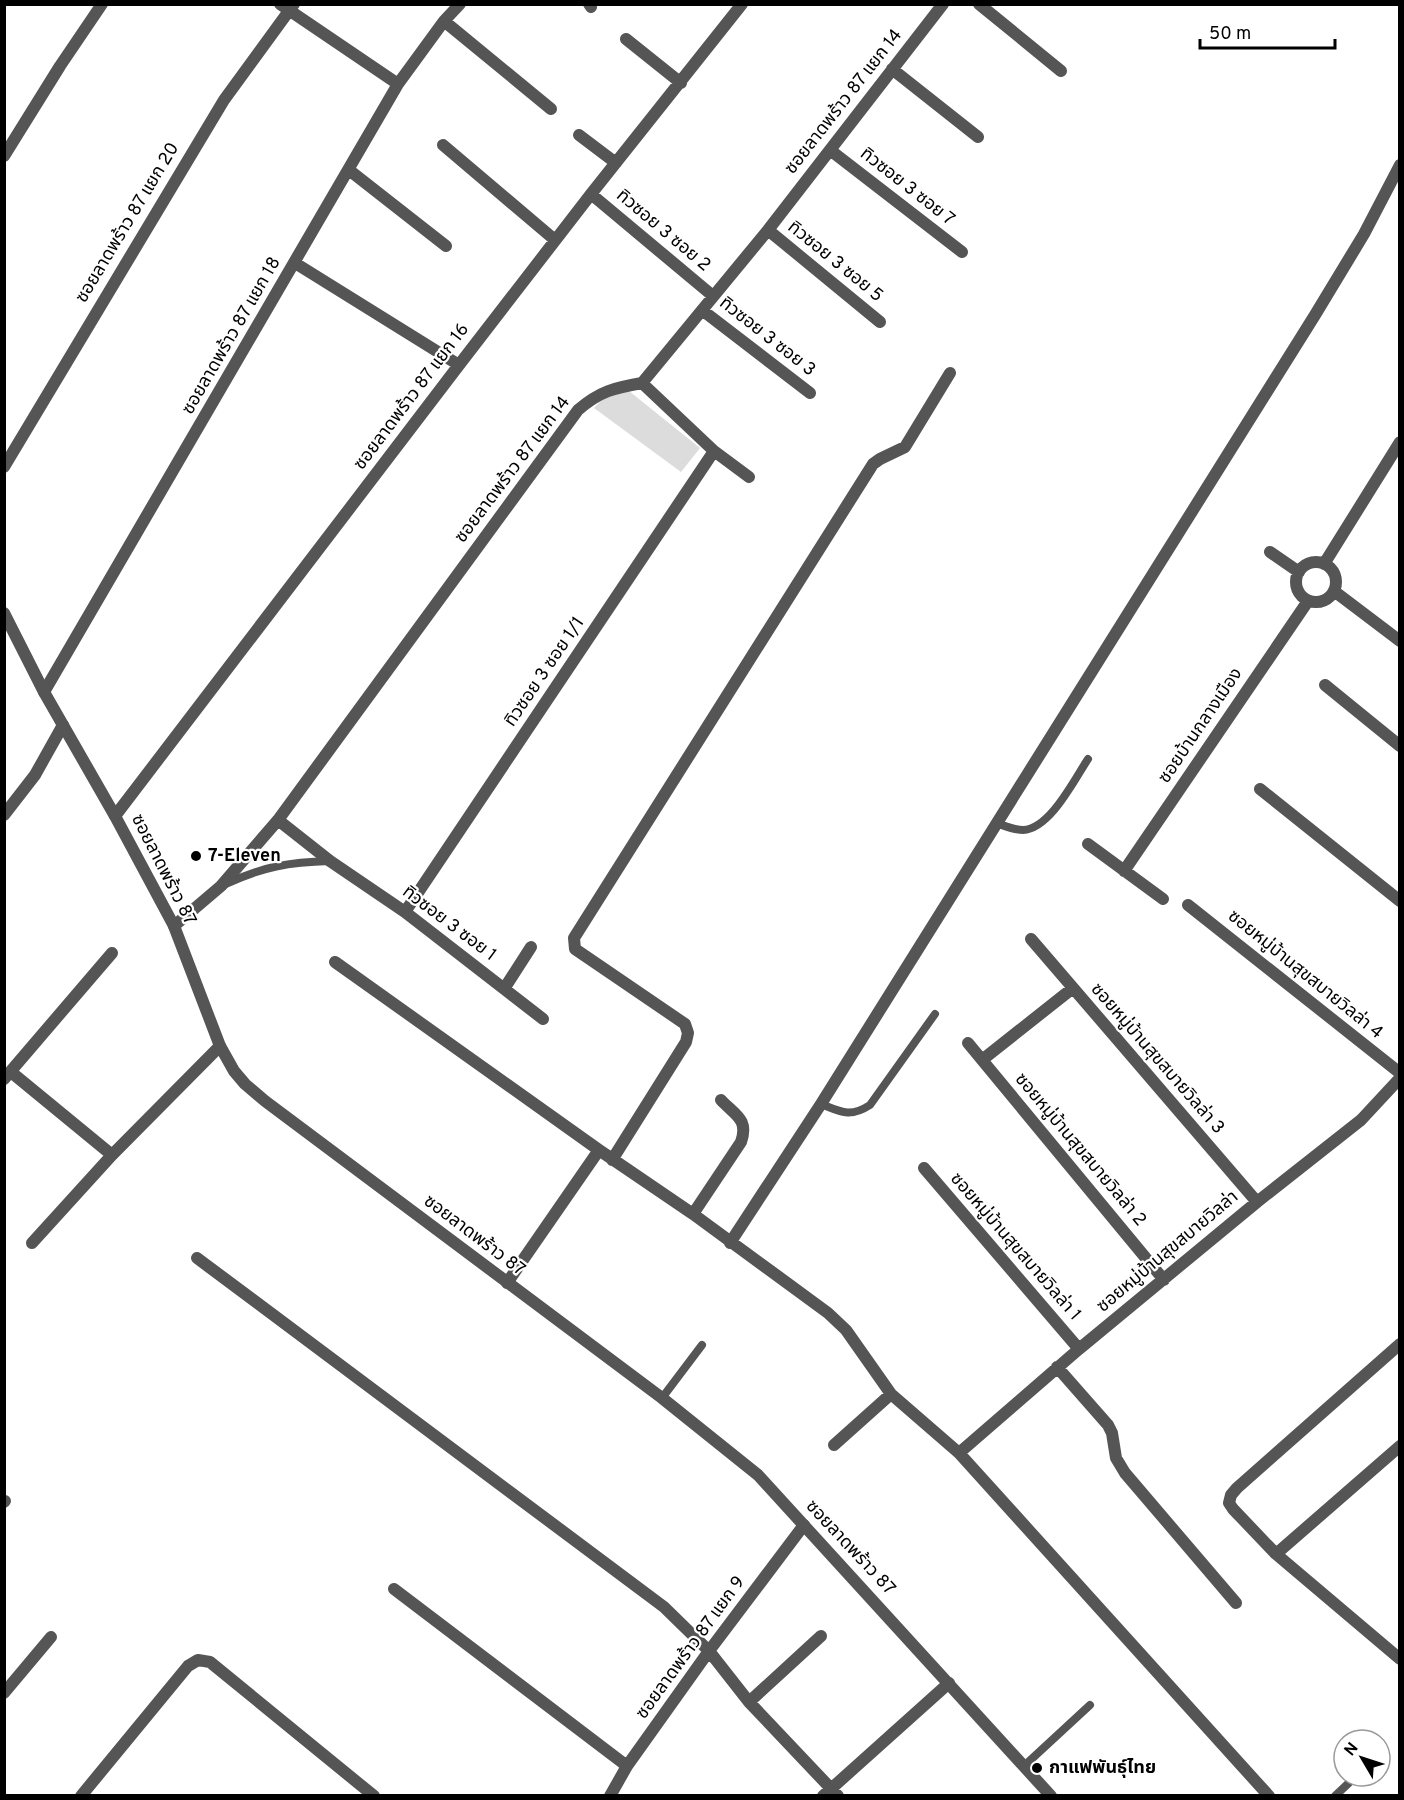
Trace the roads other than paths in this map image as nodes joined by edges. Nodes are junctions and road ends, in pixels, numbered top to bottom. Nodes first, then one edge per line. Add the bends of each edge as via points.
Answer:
1 (102, 4) edge
2 (460, 4) edge
3 (742, 4) edge
4 (943, 4) edge
5 (979, 4) edge
6 (288, 7) edge
7 (444, 21) junction
8 (626, 39) dead end
9 (892, 69) junction
10 (1061, 71) dead end
11 (681, 83) junction
12 (398, 84) junction
13 (551, 109) dead end
14 (579, 135) dead end
15 (978, 136) dead end
16 (443, 144) dead end
17 (830, 150) junction
18 (4, 156) edge
19 (616, 163) junction
20 (1400, 165) edge
21 (349, 170) junction
22 (591, 194) junction
23 (768, 230) junction
24 (555, 240) junction
25 (446, 246) dead end
26 (962, 252) dead end
27 (295, 263) junction
28 (713, 296) junction
29 (702, 310) junction
30 (880, 322) dead end
31 (459, 364) junction
32 (950, 373) dead end
33 (642, 383) junction
34 (810, 393) dead end
35 (1400, 442) edge
36 (714, 451) junction
37 (4, 467) edge
38 (749, 477) dead end
39 (1270, 552) dead end
40 (1324, 564) junction
41 (1299, 572) junction
42 (1334, 591) junction
43 (1308, 600) junction
44 (4, 614) edge
45 (1400, 641) edge
46 (1325, 685) dead end
47 (44, 692) junction
48 (63, 725) junction
49 (1400, 746) edge
50 (1088, 759) dead end
51 (1260, 789) dead end
52 (4, 815) edge
53 (115, 816) junction
54 (278, 820) junction
55 (996, 823) junction
56 (1088, 844) dead end
57 (330, 861) junction
58 (1124, 871) junction
59 (221, 886) junction
60 (1163, 899) dead end
61 (1400, 901) edge
62 (1188, 905) dead end
63 (405, 912) junction
64 (174, 926) junction
65 (1031, 939) dead end
66 (531, 947) dead end
67 (112, 953) dead end
68 (335, 962) dead end
69 (504, 988) junction
70 (1073, 988) junction
71 (935, 1014) dead end
72 (543, 1019) dead end
73 (968, 1043) dead end
74 (219, 1046) junction
75 (982, 1060) junction
76 (1400, 1072) edge
77 (8, 1075) edge
78 (1400, 1078) edge
79 (720, 1100) dead end
80 (821, 1104) junction
81 (599, 1150) junction
82 (112, 1155) junction
83 (612, 1160) junction
84 (924, 1168) dead end
85 (1257, 1202) junction
86 (693, 1214) junction
87 (32, 1243) dead end
88 (730, 1243) junction
89 (197, 1258) dead end
90 (1164, 1280) junction
91 (507, 1283) junction
92 (1400, 1344) edge
93 (702, 1345) dead end
94 (1079, 1349) junction
95 (1057, 1367) junction
96 (891, 1394) junction
97 (662, 1398) junction
98 (834, 1445) dead end
99 (1400, 1446) edge
100 (958, 1453) junction
101 (804, 1525) junction
102 (1276, 1554) junction
103 (394, 1588) dead end
104 (1236, 1603) dead end
105 (821, 1636) dead end
106 (51, 1637) dead end
107 (710, 1651) junction
108 (1400, 1659) edge
109 (949, 1683) junction
110 (4, 1694) edge
111 (749, 1702) junction
112 (1090, 1705) dead end
113 (627, 1766) junction
114 (1024, 1766) junction
115 (831, 1793) edge
116 (81, 1796) edge
117 (374, 1796) edge
118 (610, 1796) edge
119 (1051, 1796) edge
120 (1269, 1796) edge

1 - 18 street
2 - 7 street, ซอยลาดพร้าว 87 แยก 18
3 - 11 street, ซอยลาดพร้าว 87 แยก 16
4 - 9 street, ซอยลาดพร้าว 87 แยก 14
5 - 10 street
6 - 12 street
6 - 37 street, ซอยลาดพร้าว 87 แยก 20 via 224,100
7 - 12 street, ซอยลาดพร้าว 87 แยก 18
7 - 13 street
8 - 11 street
9 - 15 street
9 - 17 street, ซอยลาดพร้าว 87 แยก 14
11 - 19 street, ซอยลาดพร้าว 87 แยก 16
12 - 21 street, ซอยลาดพร้าว 87 แยก 18
14 - 19 street
16 - 24 street
17 - 23 street, ซอยลาดพร้าว 87 แยก 14
17 - 26 street, ทิวซอย 3 ซอย 7
19 - 22 street, ซอยลาดพร้าว 87 แยก 16
20 - 55 street via 1315,315
21 - 25 street
21 - 27 street, ซอยลาดพร้าว 87 แยก 18
22 - 24 street, ซอยลาดพร้าว 87 แยก 16
22 - 28 street, ทิวซอย 3 ซอย 2
23 - 28 street, ซอยลาดพร้าว 87 แยก 14
23 - 30 street, ทิวซอย 3 ซอย 5
24 - 31 street, ซอยลาดพร้าว 87 แยก 16
27 - 31 street
27 - 47 street, ซอยลาดพร้าว 87 แยก 18
28 - 29 street, ซอยลาดพร้าว 87 แยก 14
29 - 33 street, ซอยลาดพร้าว 87 แยก 14
29 - 34 street, ทิวซอย 3 ซอย 3
31 - 53 street, ซอยลาดพร้าว 87 แยก 16
32 - 83 street via 905,447 873,464 574,938 575,949 685,1024 688,1033
33 - 36 street
33 - 54 street, ซอยลาดพร้าว 87 แยก 14 via 611,388 578,410
35 - 40 street
36 - 38 street
36 - 63 street, ทิวซอย 3 ซอย 1/1
39 - 41 street
40 - 41 street via 1310,563
40 - 42 street via 1334,575
41 - 43 street via 1297,588
42 - 43 street via 1323,601
42 - 45 street
43 - 58 street, ซอยบ้านกลางเมือง
44 - 47 street, ซอยลาดพร้าว 87
46 - 49 street
47 - 48 street, ซอยลาดพร้าว 87
48 - 52 street via 35,775
48 - 53 street, ซอยลาดพร้าว 87
50 - 55 lane via 1040,825 1025,830
51 - 61 street
53 - 64 street, ซอยลาดพร้าว 87
54 - 57 street, ทิวซอย 3 ซอย 1
54 - 59 street, ซอยลาดพร้าว 87 แยก 14
55 - 80 street
56 - 58 street
57 - 59 lane via 273,866
57 - 63 street, ทิวซอย 3 ซอย 1
58 - 60 street
59 - 64 street, ซอยลาดพร้าว 87 แยก 14
62 - 76 street, ซอยหมู่บ้านสุขสบายวิลล่า 4
63 - 69 street, ทิวซอย 3 ซอย 1
64 - 74 street, ซอยลาดพร้าว 87
65 - 70 street, ซอยหมู่บ้านสุขสบายวิลล่า 3
66 - 69 street
67 - 77 street
68 - 81 street
69 - 72 street, ทิวซอย 3 ซอย 1
70 - 75 street
70 - 85 street, ซอยหมู่บ้านสุขสบายวิลล่า 3
71 - 80 lane via 870,1105 851,1113
73 - 75 street, ซอยหมู่บ้านสุขสบายวิลล่า 2
74 - 82 street
74 - 91 street, ซอยลาดพร้าว 87 via 234,1071 265,1101
75 - 90 street, ซอยหมู่บ้านสุขสบายวิลล่า 2
77 - 82 street
78 - 85 street, ซอยหมู่บ้านสุขสบายวิลล่า via 1361,1120
79 - 86 street via 741,1120 744,1134
80 - 88 street
81 - 83 street
81 - 91 street
82 - 87 street
83 - 86 street
84 - 94 street, ซอยหมู่บ้านสุขสบายวิลล่า 1
85 - 90 street, ซอยหมู่บ้านสุขสบายวิลล่า
86 - 88 street
88 - 96 street via 840,1324
89 - 107 street via 664,1607
90 - 94 street, ซอยหมู่บ้านสุขสบายวิลล่า
91 - 97 street, ซอยลาดพร้าว 87
92 - 102 street via 1231,1495 1229,1503 1233,1509
93 - 97 lane
94 - 95 street, ซอยหมู่บ้านสุขสบายวิลล่า
95 - 100 street, ซอยหมู่บ้านสุขสบายวิลล่า
95 - 104 street via 1108,1425 1116,1458 1125,1473
96 - 98 street
96 - 100 street
97 - 101 street, ซอยลาดพร้าว 87 via 758,1475
99 - 102 street
100 - 120 street
101 - 107 street, ซอยลาดพร้าว 87 แยก 9
101 - 109 street, ซอยลาดพร้าว 87
102 - 108 street
103 - 113 street
105 - 111 street
106 - 110 street
107 - 111 street
107 - 113 street, ซอยลาดพร้าว 87 แยก 9
109 - 114 street, ซอยลาดพร้าว 87
109 - 115 street
111 - 115 street
112 - 114 lane
113 - 118 street, ซอยลาดพร้าว 87 แยก 9
114 - 119 street, ซอยลาดพร้าว 87
116 - 117 street via 188,1666 198,1660 210,1662

